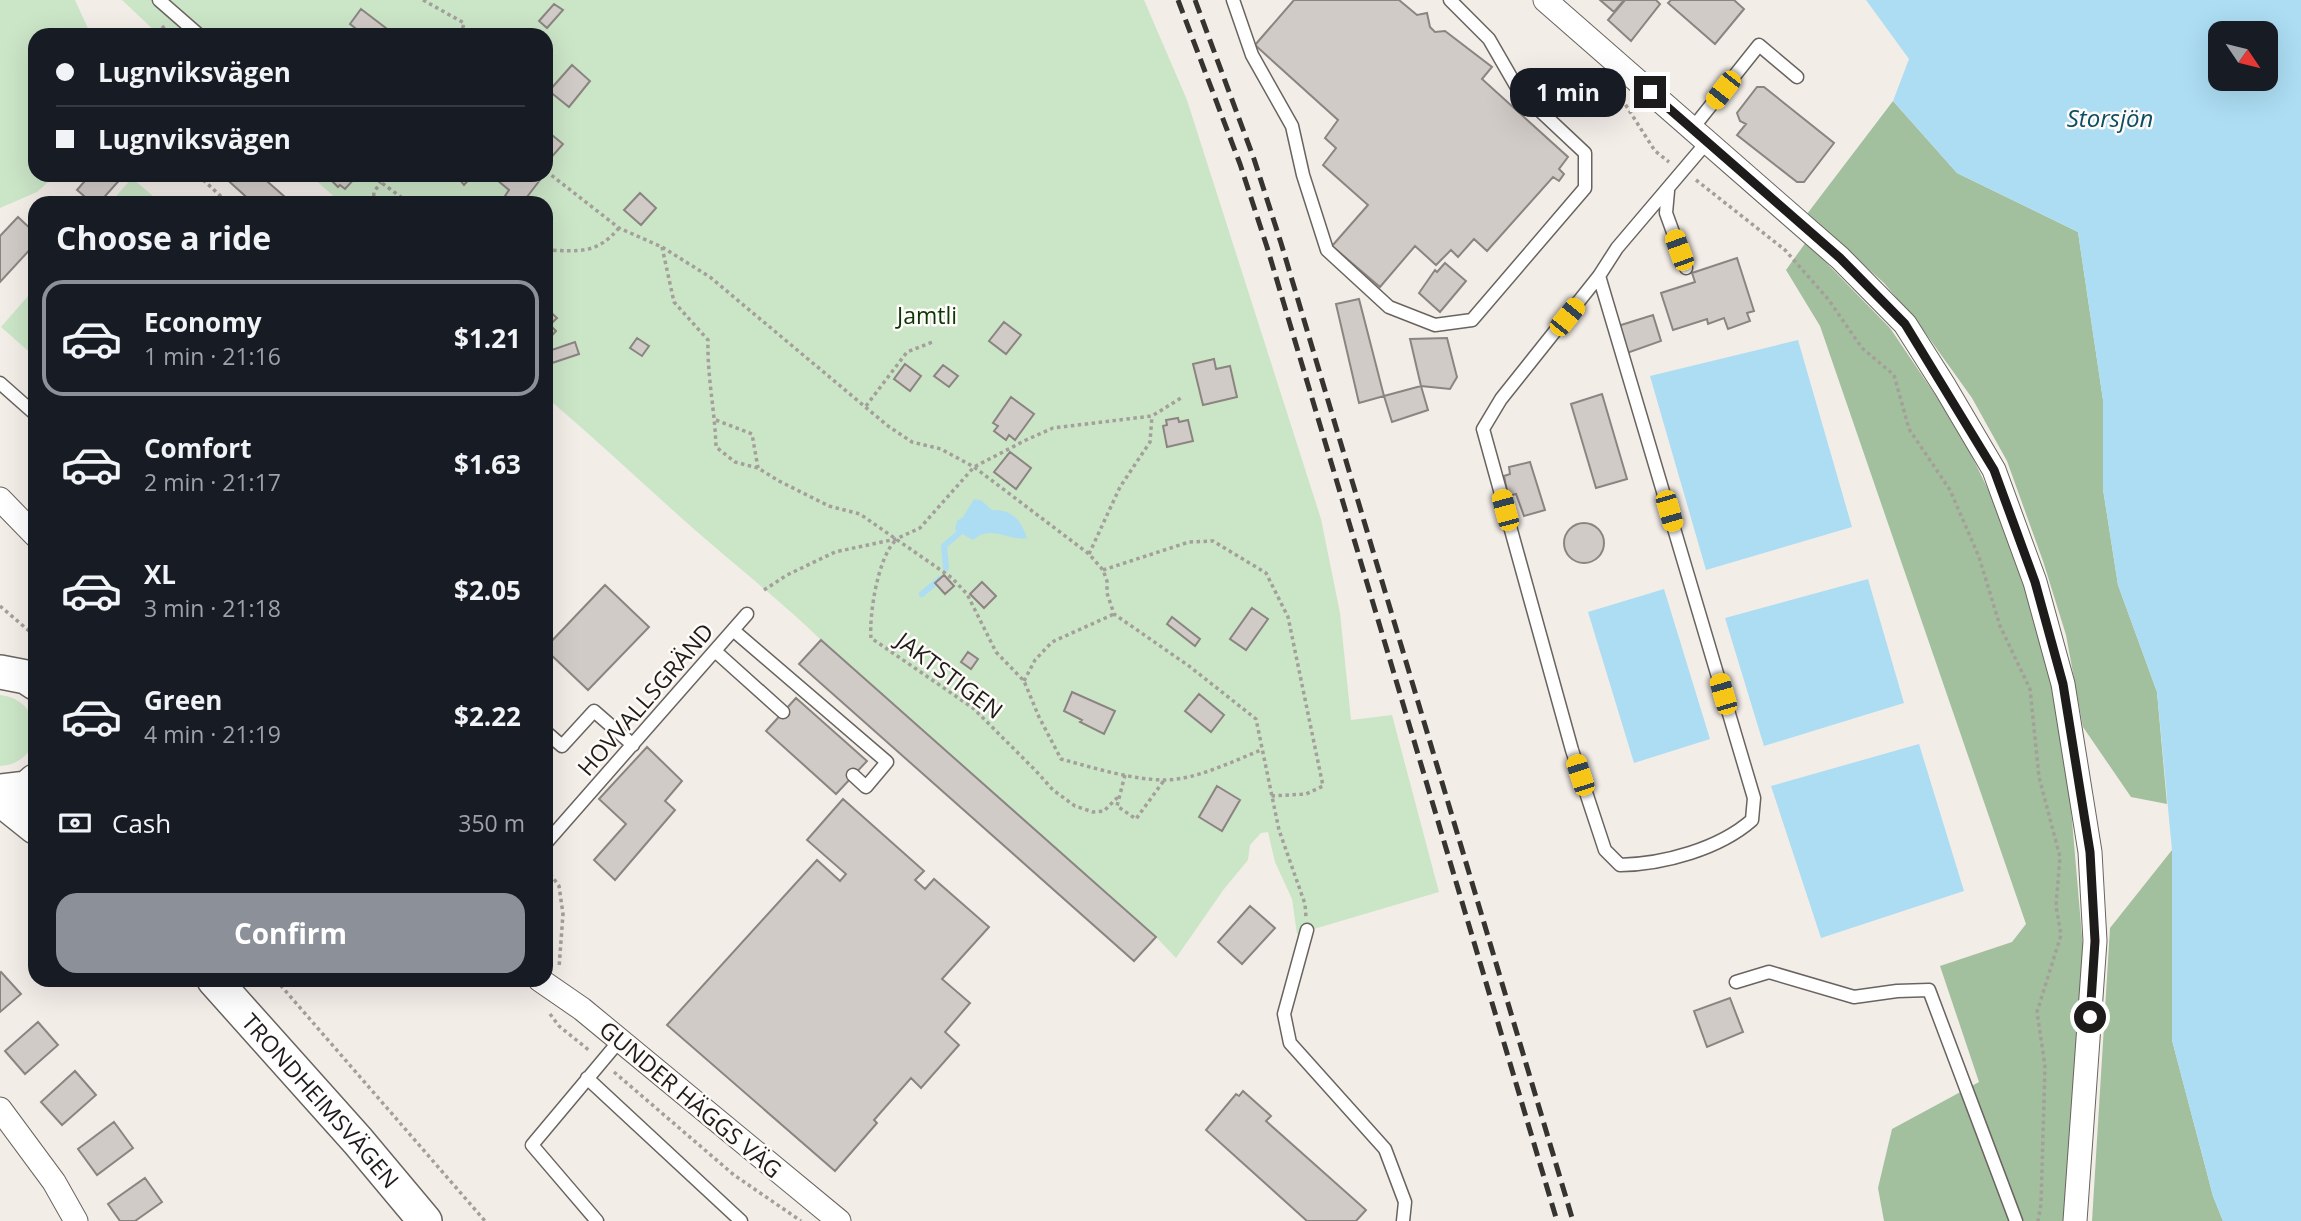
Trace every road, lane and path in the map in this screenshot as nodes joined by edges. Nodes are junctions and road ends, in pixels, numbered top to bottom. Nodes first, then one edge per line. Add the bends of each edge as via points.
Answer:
1 (159, 0) edge
2 (423, 0) edge
3 (1233, 0) edge
4 (1450, 0) edge
5 (1545, 0) edge
6 (191, 28) edge
7 (463, 28) edge
8 (1797, 76) dead end
9 (1612, 84) dead end
10 (1700, 135) junction
11 (1684, 171) junction
12 (553, 176) edge
13 (206, 182) edge
14 (382, 183) joint
15 (1668, 190) junction
16 (220, 196) edge
17 (374, 196) edge
18 (400, 196) edge
19 (619, 228) junction
20 (662, 247) junction
21 (553, 250) edge
22 (1686, 268) dead end
23 (1600, 276) junction
24 (935, 341) dead end
25 (0, 383) edge
26 (1181, 398) dead end
27 (866, 406) junction
28 (28, 408) edge
29 (1153, 416) junction
30 (716, 420) junction
31 (974, 467) junction
32 (758, 468) junction
33 (0, 499) edge
34 (28, 528) edge
35 (896, 539) junction
36 (1088, 554) junction
37 (1103, 570) junction
38 (764, 590) dead end
39 (0, 606) edge
40 (747, 614) dead end
41 (1114, 614) junction
42 (28, 630) edge
43 (733, 630) junction
44 (715, 651) junction
45 (0, 653) edge
46 (20, 678) edge
47 (1024, 681) junction
48 (783, 712) dead end
49 (553, 738) edge
50 (633, 745) junction
51 (1261, 750) junction
52 (853, 775) dead end
53 (1125, 775) junction
54 (1165, 779) junction
55 (28, 787) edge
56 (0, 792) edge
57 (1120, 795) junction
58 (1272, 796) junction
59 (0, 799) edge
60 (28, 821) edge
61 (553, 835) edge
62 (1307, 930) joint
63 (1736, 982) dead end
64 (220, 987) edge
65 (282, 987) edge
66 (550, 987) edge
67 (620, 1040) junction
68 (587, 1078) junction
69 (0, 1109) edge
70 (75, 1221) edge
71 (425, 1221) edge
72 (485, 1221) edge
73 (597, 1221) edge
74 (741, 1221) edge
75 (839, 1221) edge
76 (1403, 1221) edge
77 (2017, 1221) edge
78 (2038, 1221) edge
79 (2075, 1221) edge

1 - 6 lane
2 - 7 path via 464,23
3 - 4 lane via 1252,55 1292,126 1327,250 1389,307 1435,325 1472,320 1585,188 1585,153 1519,91 1489,39
5 - 10 street
8 - 10 lane via 1759,45
9 - 11 path via 1655,151
10 - 11 lane
10 - 79 street via 1840,258 1905,324 1994,470 2035,582 2063,684 2091,865 2095,941
11 - 15 lane
11 - 78 path via 1785,250 1828,299 1862,348 1894,375 1909,429 1950,490 1979,557 2000,626 2030,689 2039,777 2060,857 2056,905 2061,935 2037,1012 2045,1066
12 - 19 path
13 - 16 path
14 - 17 path
14 - 18 path
15 - 22 lane via 1666,213
15 - 23 lane
19 - 20 path
19 - 21 path via 606,243 579,251
20 - 27 path via 710,277
20 - 30 path via 674,302 708,340
23 - 23 lane via 1501,398 1483,429 1572,750 1605,850 1620,865 1650,864 1736,834 1752,820 1754,799
24 - 27 path via 907,352
25 - 28 lane
26 - 29 path
27 - 31 path via 912,442 941,449
29 - 31 path via 1053,428
29 - 36 path via 1150,442 1120,487
30 - 32 path via 752,434
30 - 32 path via 716,447 735,462
31 - 35 path via 920,528
31 - 36 path
32 - 35 path via 829,506 860,514
33 - 34 street
35 - 38 path via 835,552
35 - 47 path via 967,594 996,652
35 - 57 path, JAKTSTIGEN via 889,546 874,593 871,638 973,708 1053,790 1075,806 1104,811
36 - 37 path
37 - 41 path
37 - 58 path via 1189,542 1213,541 1266,573 1288,617 1323,786 1306,794
39 - 42 path
40 - 43 lane, HOVVALLSGRÄND
41 - 47 path via 1052,642
41 - 51 path via 1256,719
43 - 44 lane, HOVVALLSGRÄND
43 - 52 lane via 887,762 866,787
44 - 48 lane
44 - 50 lane, HOVVALLSGRÄND
45 - 46 main road
47 - 53 path via 1061,759
49 - 50 lane via 562,746 594,711
50 - 61 lane, HOVVALLSGRÄND
51 - 54 path via 1204,772
51 - 58 path
53 - 54 path
53 - 57 path
54 - 57 path via 1136,820 1117,806
55 - 56 main road
58 - 62 path via 1305,904
59 - 60 main road
62 - 76 lane via 1284,1014 1290,1043 1385,1149 1405,1202
63 - 77 lane via 1769,972 1854,997 1928,990
64 - 71 main road, TRONDHEIMSVÄGEN
65 - 72 path
66 - 67 street, GUNDER HÄGGS VÄG
67 - 68 lane
67 - 75 street, GUNDER HÄGGS VÄG
68 - 73 lane via 532,1146
68 - 74 lane
69 - 70 street via 54,1182

